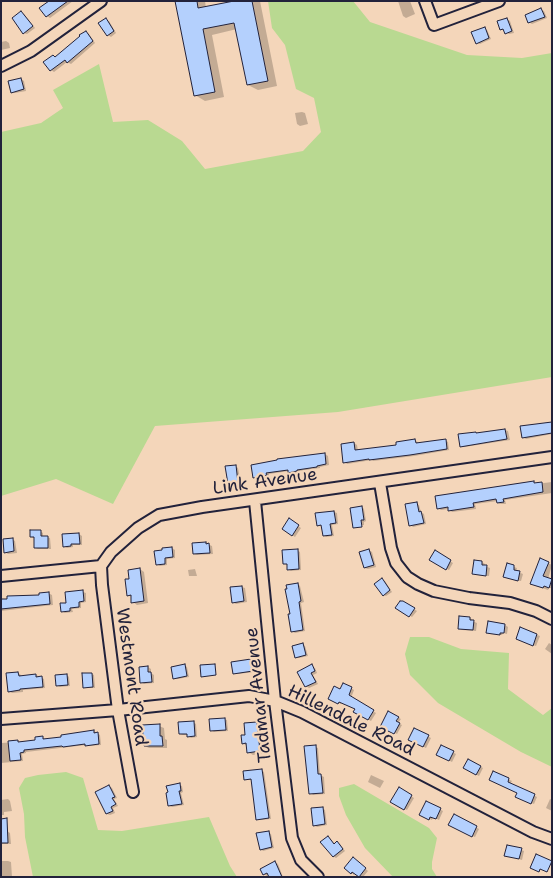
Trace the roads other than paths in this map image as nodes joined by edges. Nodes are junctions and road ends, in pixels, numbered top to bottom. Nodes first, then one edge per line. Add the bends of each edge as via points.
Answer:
1 (101, 1) edge
2 (425, 1) edge
3 (499, 1) edge
4 (1, 66) edge
5 (552, 457) edge
6 (380, 483) junction
7 (254, 501) junction
8 (102, 566) junction
9 (1, 576) edge
10 (552, 619) edge
11 (275, 701) junction
12 (118, 710) junction
13 (1, 719) edge
14 (133, 792) dead end
15 (552, 839) edge
16 (318, 877) edge

1 - 4 street via 31,51
2 - 3 street via 434,25
5 - 6 street, Link Avenue
6 - 7 street, Link Avenue
6 - 10 street via 390,548 396,564 407,577 434,590 510,602
7 - 8 street, Link Avenue via 159,515 138,528 111,552
7 - 11 street, Tadmar Avenue
8 - 9 street
8 - 12 street, Westmont Road
11 - 12 street, Hillendale Road via 248,696
11 - 15 street, Hillendale Road
11 - 16 street, Tadmar Avenue via 292,838 301,860
12 - 13 street, Hillendale Road
12 - 14 street, Westmont Road

